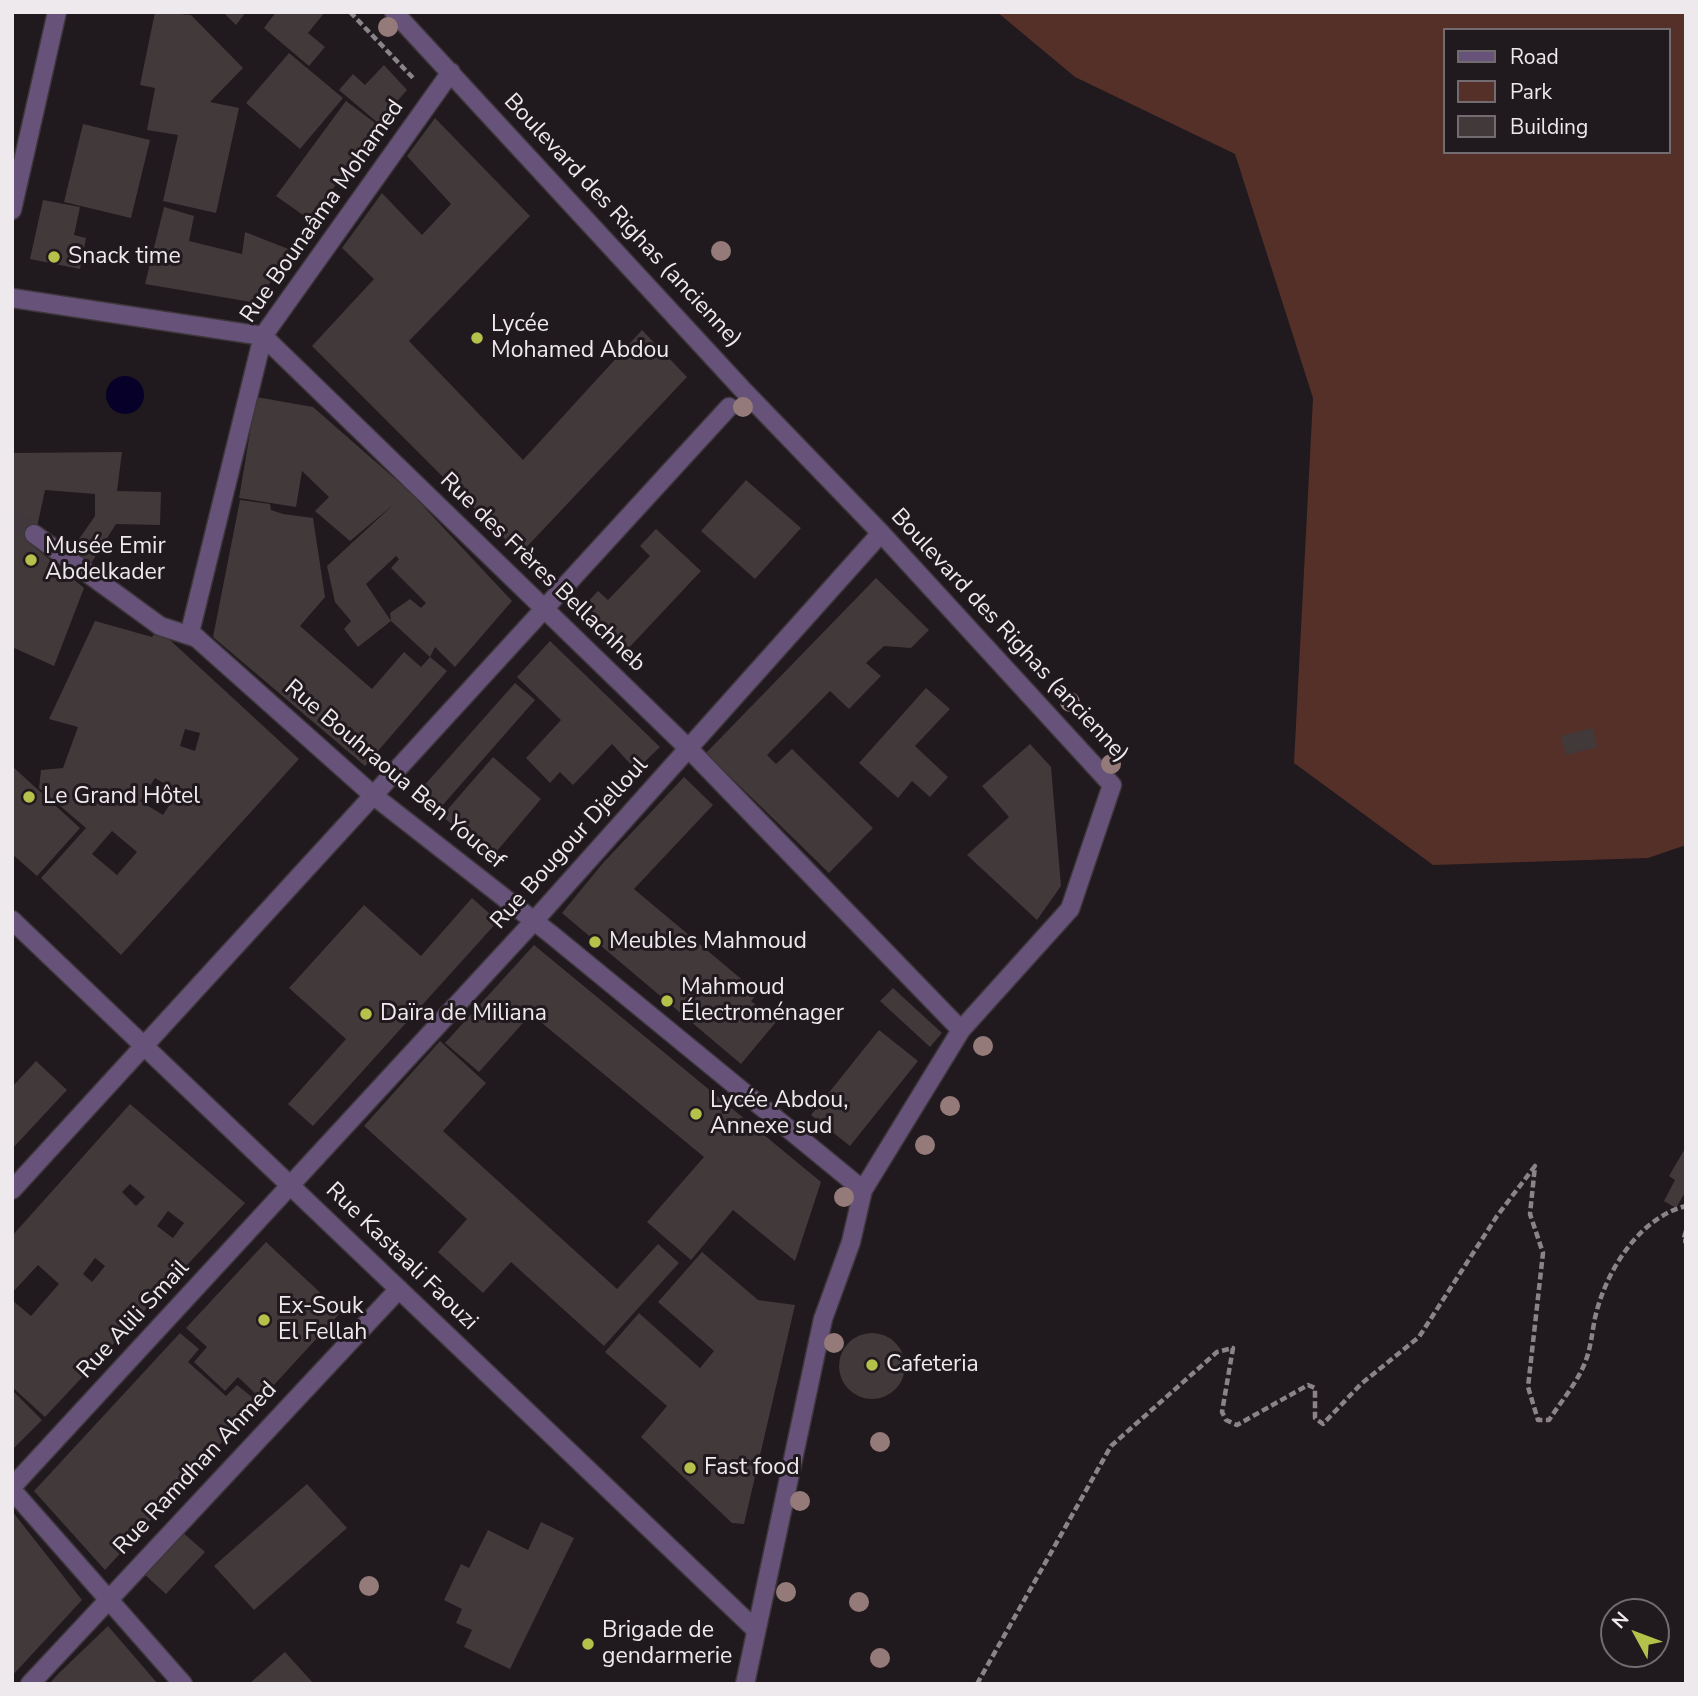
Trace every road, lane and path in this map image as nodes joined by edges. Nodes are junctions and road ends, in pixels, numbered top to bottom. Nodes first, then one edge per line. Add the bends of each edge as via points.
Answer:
1 (57, 12) edge
2 (394, 12) edge
3 (452, 72) junction
4 (12, 210) edge
5 (12, 298) edge
6 (263, 336) junction
7 (729, 407) dead end
8 (881, 533) junction
9 (34, 534) tunnel mouth
10 (545, 610) junction
11 (193, 635) junction
12 (689, 749) junction
13 (374, 796) junction
14 (12, 920) edge
15 (534, 921) junction
16 (961, 1030) junction
17 (143, 1045) junction
18 (291, 1186) junction
19 (12, 1190) edge
20 (863, 1190) junction
21 (1686, 1206) edge
22 (1686, 1231) edge
23 (1686, 1241) edge
24 (399, 1289) junction
25 (12, 1489) edge
26 (108, 1599) junction
27 (757, 1630) junction
28 (30, 1684) edge
29 (183, 1684) edge
30 (745, 1684) edge
31 (977, 1684) edge

1 - 4 street
2 - 3 street, Boulevard des Righas (ancienne)
3 - 6 street, Rue Bounaâma Mohamed
3 - 8 street, Boulevard des Righas (ancienne) via 744,391
5 - 6 street
6 - 10 street, Rue des Frères Bellachheb
6 - 11 street, Rue Bounaâma Mohamed
7 - 10 street
8 - 12 street, Rue Bougour Djelloul
8 - 16 street, Boulevard des Righas (ancienne) via 1112,785 1070,909
9 - 11 street via 160,626
10 - 12 street, Rue des Frères Bellachheb
10 - 13 street
11 - 13 street, Rue Bouhraoua Ben Youcef
12 - 15 street, Rue Bougour Djelloul
12 - 16 street, Rue des Frères Bellachheb
13 - 15 street, Rue Bouhraoua Ben Youcef
13 - 17 street
14 - 17 street, Rue Kastaali Faouzi
15 - 18 street, Rue Bougour Djelloul
15 - 20 street, Rue Bouhraoua Ben Youcef
16 - 20 street, Boulevard des Righas (ancienne)
17 - 18 street, Rue Kastaali Faouzi
17 - 19 street
18 - 24 street, Rue Kastaali Faouzi
18 - 25 street, Rue Alili Smail
20 - 27 street, Boulevard des Righas (ancienne) via 851,1242 823,1319
21 - 31 path via 1663,1214 1626,1249 1595,1317 1578,1378 1549,1420 1538,1420 1528,1387 1543,1254 1530,1214 1535,1166 1419,1337 1361,1384 1323,1424 1315,1418 1315,1388 1308,1385 1237,1425 1226,1420 1222,1412 1233,1348 1217,1352 1111,1446
22 - 23 path
24 - 26 street, Rue Ramdhan Ahmed
24 - 27 street, Rue Kastaali Faouzi
25 - 26 street
26 - 28 street, Rue Ramdhan Ahmed
26 - 29 street
27 - 30 street, Boulevard des Righas (ancienne)

